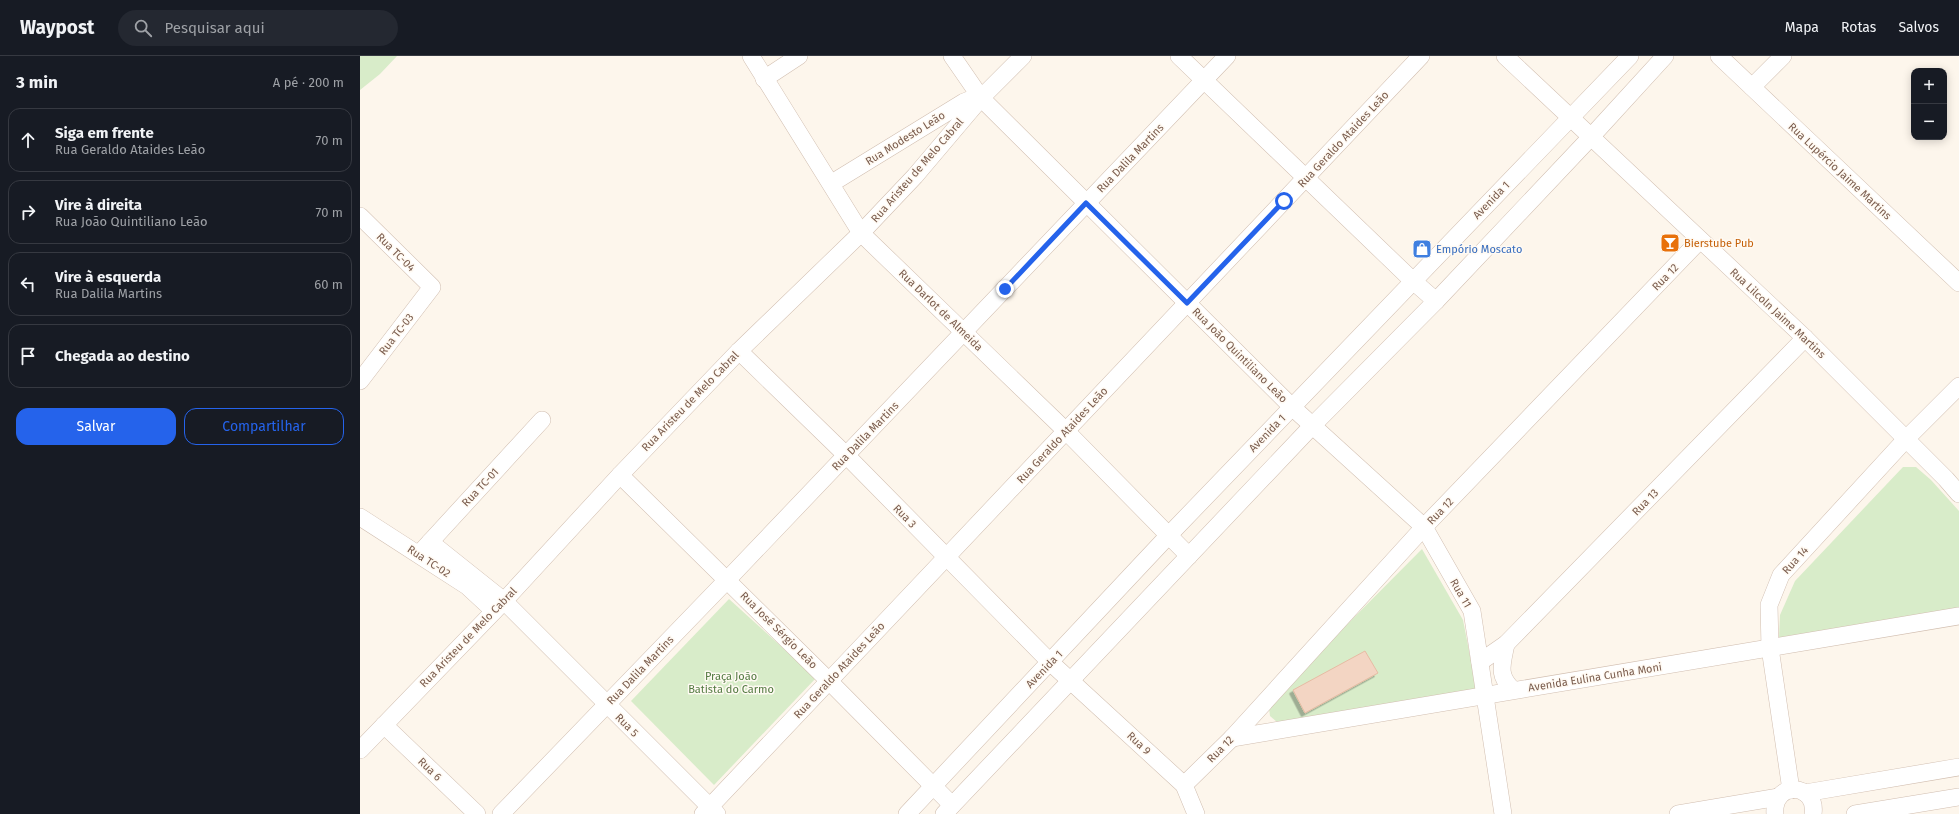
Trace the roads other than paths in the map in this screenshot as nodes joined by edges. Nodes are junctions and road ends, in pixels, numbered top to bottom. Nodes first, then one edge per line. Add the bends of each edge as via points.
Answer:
1 (751, 56) edge
2 (798, 56) edge
3 (952, 56) edge
4 (1023, 56) edge
5 (1179, 56) edge
6 (1227, 56) edge
7 (1421, 56) edge
8 (1505, 56) edge
9 (1630, 56) edge
10 (1665, 56) edge
11 (1783, 56) edge
12 (1720, 57) edge
13 (764, 79) junction
14 (1204, 80) junction
15 (1752, 87) junction
16 (980, 97) junction
17 (1570, 119) junction
18 (1590, 138) junction
19 (1306, 178) junction
20 (832, 183) junction
21 (1086, 203) junction
22 (360, 216) edge
23 (861, 233) junction
24 (1700, 240) junction
25 (1413, 281) junction
26 (1959, 283) edge
27 (432, 287) joint
28 (1436, 301) junction
29 (1187, 303) junction
30 (964, 332) junction
31 (1805, 338) junction
32 (739, 351) junction
33 (360, 381) edge
34 (1959, 386) edge
35 (1292, 407) junction
36 (542, 420) dead end
37 (1313, 425) junction
38 (1066, 431) junction
39 (1906, 439) junction
40 (846, 455) junction
41 (620, 475) junction
42 (1959, 494) edge
43 (360, 517) edge
44 (1424, 528) junction
45 (1168, 536) junction
46 (425, 548) junction
47 (1189, 556) junction
48 (946, 558) junction
49 (727, 580) junction
50 (499, 606) junction
51 (1959, 616) edge
52 (1506, 644) junction
53 (1770, 648) junction
54 (1050, 662) junction
55 (1480, 662) junction
56 (1072, 680) junction
57 (829, 681) junction
58 (1513, 690) junction
59 (1484, 696) junction
60 (606, 705) junction
61 (384, 725) junction
62 (1232, 738) junction
63 (360, 750) edge
64 (1959, 767) edge
65 (1184, 785) junction
66 (933, 786) junction
67 (1792, 793) junction
68 (1959, 797) edge
69 (1938, 807) edge
70 (948, 810) edge
71 (710, 812) edge
72 (477, 814) edge
73 (500, 814) edge
74 (907, 814) edge
75 (1196, 814) edge
76 (1503, 814) edge
77 (1678, 814) edge
78 (1775, 814) edge
79 (1813, 814) edge
80 (1855, 814) edge

1 - 13 street, Rua Darlot de Almeida
2 - 13 street
3 - 16 street, Rua João Quintiliano Leão
4 - 16 street, Rua Aristeu de Melo Cabral
5 - 14 street
6 - 14 street, Rua Dalila Martins
7 - 19 street, Rua Geraldo Ataides Leão
8 - 17 street
9 - 17 street, Avenida 1
10 - 18 street
11 - 15 street
12 - 15 street, Rua Lupércio Jaime Martins
13 - 20 street, Rua Darlot de Almeida
14 - 19 street
14 - 21 street, Rua Dalila Martins
15 - 26 street, Rua Lupércio Jaime Martins
16 - 20 street, Rua Modesto Leão via 964,102
16 - 21 street, Rua João Quintiliano Leão
16 - 23 street, Rua Aristeu de Melo Cabral via 915,176
17 - 18 street, Rua Lilcoln Jaime Martins
17 - 25 street, Avenida 1
18 - 24 street, Rua Lilcoln Jaime Martins
18 - 28 street
19 - 25 street
19 - 29 street, Rua Geraldo Ataides Leão
20 - 23 street, Rua Darlot de Almeida
21 - 29 street, Rua João Quintiliano Leão
21 - 30 street, Rua Dalila Martins
22 - 27 street, Rua TC-04
23 - 30 street, Rua Darlot de Almeida
23 - 32 street, Rua Aristeu de Melo Cabral
24 - 31 street, Rua Lilcoln Jaime Martins
24 - 44 street, Rua 12
25 - 28 street
25 - 35 street, Avenida 1
27 - 33 street, Rua TC-03
28 - 37 street
29 - 35 street, Rua João Quintiliano Leão
29 - 38 street, Rua Geraldo Ataides Leão
30 - 38 street, Rua Darlot de Almeida
30 - 40 street, Rua Dalila Martins
31 - 39 street, Rua Lilcoln Jaime Martins
31 - 52 street, Rua 13
32 - 40 street, Rua 3
32 - 41 street, Rua Aristeu de Melo Cabral
34 - 39 street, Rua 14
35 - 37 street, Rua João Quintiliano Leão
35 - 45 street, Avenida 1
36 - 46 street, Rua TC-01
37 - 44 street, Rua 11
37 - 47 street
38 - 45 street, Rua Darlot de Almeida
38 - 48 street, Rua Geraldo Ataides Leão
39 - 42 street, Rua Lilcoln Jaime Martins
39 - 53 street, Rua 14 via 1781,575 1769,604
40 - 48 street, Rua 3
40 - 49 street, Rua Dalila Martins
41 - 49 street, Rua José Sérgio Leão
41 - 50 street, Rua Aristeu de Melo Cabral
43 - 46 street, Rua TC-02
44 - 55 street, Rua 11 via 1472,611
44 - 62 street, Rua 12
45 - 47 street, Rua Darlot de Almeida
45 - 54 street, Avenida 1
46 - 50 street, Rua TC-02 via 467,586
47 - 56 street
48 - 54 street, Rua 3
48 - 57 street, Rua Geraldo Ataides Leão
49 - 57 street, Rua José Sérgio Leão
49 - 60 street, Rua Dalila Martins
50 - 60 street, Rua 5
50 - 61 street, Rua Aristeu de Melo Cabral
51 - 53 street, Avenida Eulina Cunha Moni
52 - 55 street, Rua 13
52 - 58 street via 1502,678
53 - 58 street, Avenida Eulina Cunha Moni
53 - 67 street, Rua 14
54 - 56 street, Rua 3
54 - 66 street, Avenida 1
55 - 59 street, Rua 11
56 - 65 street, Rua 9
56 - 70 street
57 - 66 street, Rua José Sérgio Leão
57 - 71 street, Rua Geraldo Ataides Leão
58 - 59 street, Avenida Eulina Cunha Moni
59 - 62 street, Avenida Eulina Cunha Moni
59 - 76 street, Rua 11
60 - 71 street, Rua 5
60 - 73 street, Rua Dalila Martins
61 - 63 street, Rua Aristeu de Melo Cabral
61 - 72 street, Rua 6
62 - 65 street, Rua 12
64 - 67 street
65 - 75 street, Rua 9
66 - 70 street, Rua José Sérgio Leão
66 - 74 street, Avenida 1
67 - 77 street
67 - 78 street via 1775,806
67 - 79 street via 1812,800
68 - 69 street
69 - 80 street

